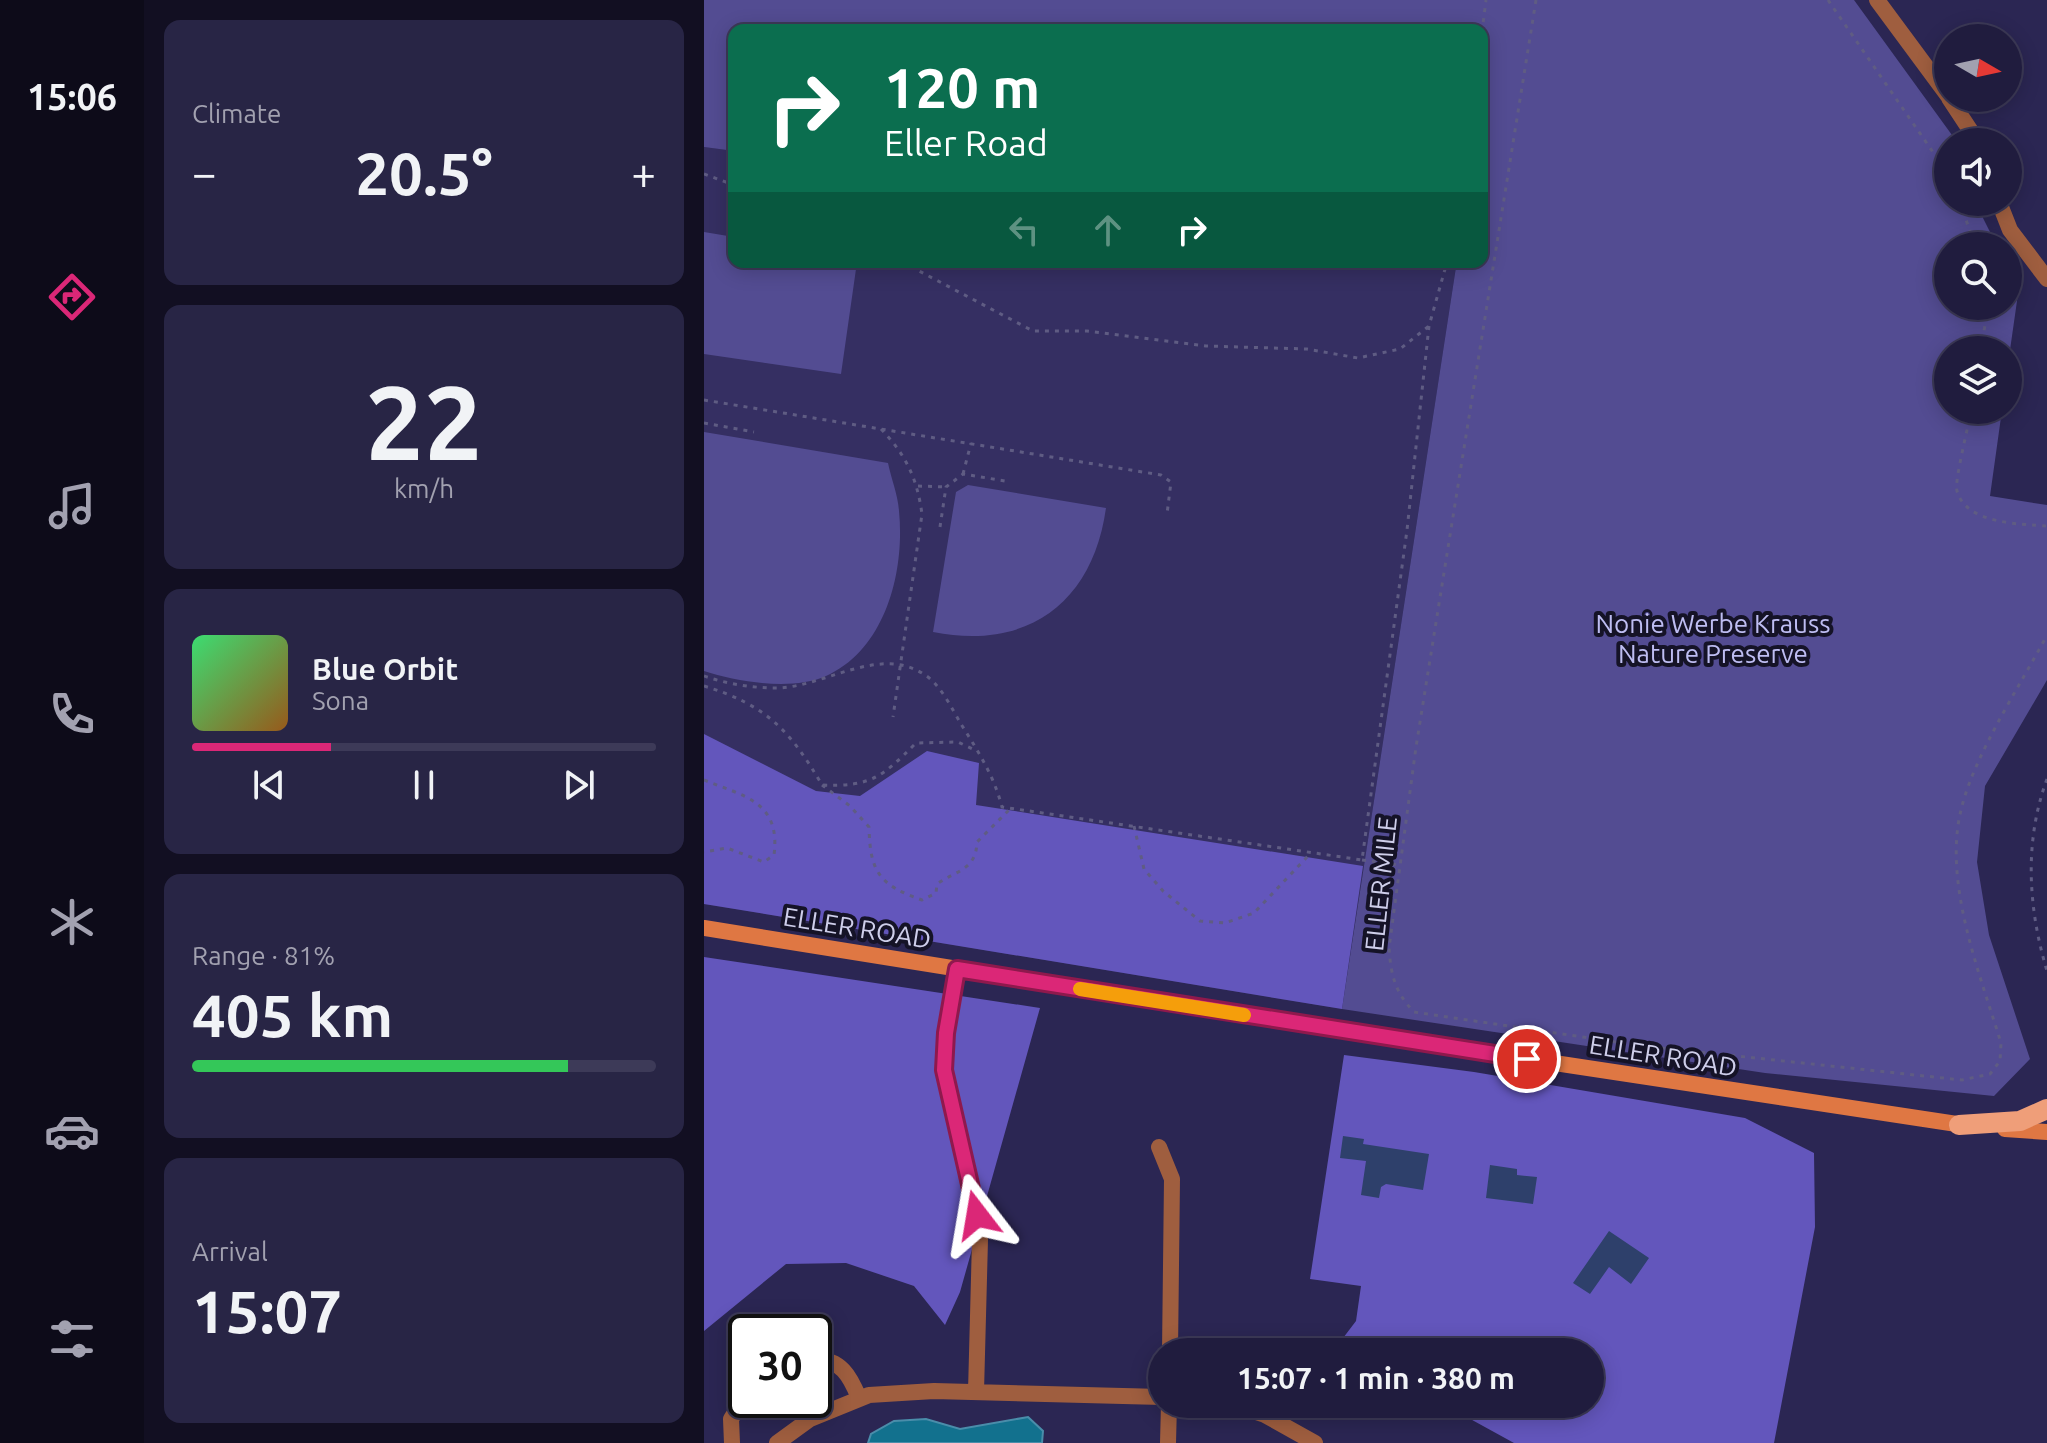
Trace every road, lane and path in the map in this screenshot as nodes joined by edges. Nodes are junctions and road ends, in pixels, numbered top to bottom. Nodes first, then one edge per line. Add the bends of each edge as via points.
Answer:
1 (1486, 0) edge
2 (1536, 0) edge
3 (1828, 0) edge
4 (1877, 0) edge
5 (1483, 24) edge
6 (1934, 77) edge
7 (1934, 154) edge
8 (704, 174) edge
9 (728, 183) edge
10 (2004, 216) edge
11 (913, 268) edge
12 (1445, 268) edge
13 (2047, 279) edge
14 (1429, 326) junction
15 (704, 400) edge
16 (704, 423) edge
17 (1968, 424) edge
18 (881, 429) junction
19 (754, 432) dead end
20 (971, 443) junction
21 (963, 474) junction
22 (1005, 481) dead end
23 (918, 486) junction
24 (946, 487) junction
25 (1167, 514) dead end
26 (2047, 526) edge
27 (940, 527) dead end
28 (2047, 635) edge
29 (901, 665) junction
30 (704, 676) edge
31 (704, 686) edge
32 (893, 717) dead end
33 (977, 751) junction
34 (2047, 779) edge
35 (704, 780) edge
36 (822, 785) junction
37 (1010, 808) junction
38 (1134, 826) junction
39 (704, 852) edge
40 (1310, 854) junction
41 (1362, 860) junction
42 (1400, 865) junction
43 (704, 928) edge
44 (957, 969) junction
45 (2047, 971) edge
46 (2047, 1109) edge
47 (1959, 1125) junction
48 (2047, 1132) edge
49 (1159, 1147) dead end
50 (1170, 1338) edge
51 (832, 1364) edge
52 (976, 1392) junction
53 (1148, 1397) edge
54 (859, 1398) junction
55 (732, 1418) edge
56 (1169, 1418) edge
57 (1270, 1418) edge
58 (732, 1443) edge
59 (777, 1443) edge
60 (1168, 1443) edge
61 (1315, 1443) edge

1 - 5 path
2 - 42 path, ELLER MILE
3 - 7 path
4 - 6 street
8 - 9 path
10 - 13 street
11 - 14 path via 1033,331 1307,349 1358,358 1400,349
12 - 14 path
14 - 41 path
15 - 18 path
16 - 19 path
17 - 26 path via 1956,490 1963,503 2002,522
18 - 20 path
18 - 23 path via 910,464
20 - 21 path
20 - 25 path via 1161,475 1171,482
21 - 22 path
21 - 24 path
23 - 24 path
23 - 29 path via 919,551
24 - 27 path
28 - 42 path, ELLER MILE via 1968,784 1960,814 1962,909 2001,1043 2000,1061 1978,1080 1643,1046 1414,1012 1391,979 1389,948
29 - 30 path via 863,667 778,688
29 - 32 path
29 - 33 path via 926,675
31 - 36 path via 737,696 768,714 798,744
33 - 36 path via 958,742 916,743 888,772 855,786
33 - 37 path via 1002,807
34 - 45 path via 2033,825 2031,864 2034,913
35 - 39 path via 757,799 769,815 776,845 774,855 764,862 727,848
36 - 37 path via 869,827 869,860 892,889 922,900 936,893 937,884 968,869 977,842
37 - 38 path
38 - 40 path
38 - 40 path via 1144,869 1200,921 1225,923 1254,913
40 - 41 path
41 - 42 path
43 - 44 street, ELLER ROAD
44 - 47 street, ELLER ROAD
44 - 52 street via 944,1070 977,1215
46 - 47 main road via 2020,1121
47 - 48 street, ELLER ROAD
49 - 50 street via 1172,1179
51 - 54 street via 851,1378
52 - 53 street
52 - 54 street via 917,1391
54 - 59 street via 810,1419
55 - 58 street
56 - 60 street
57 - 61 street

